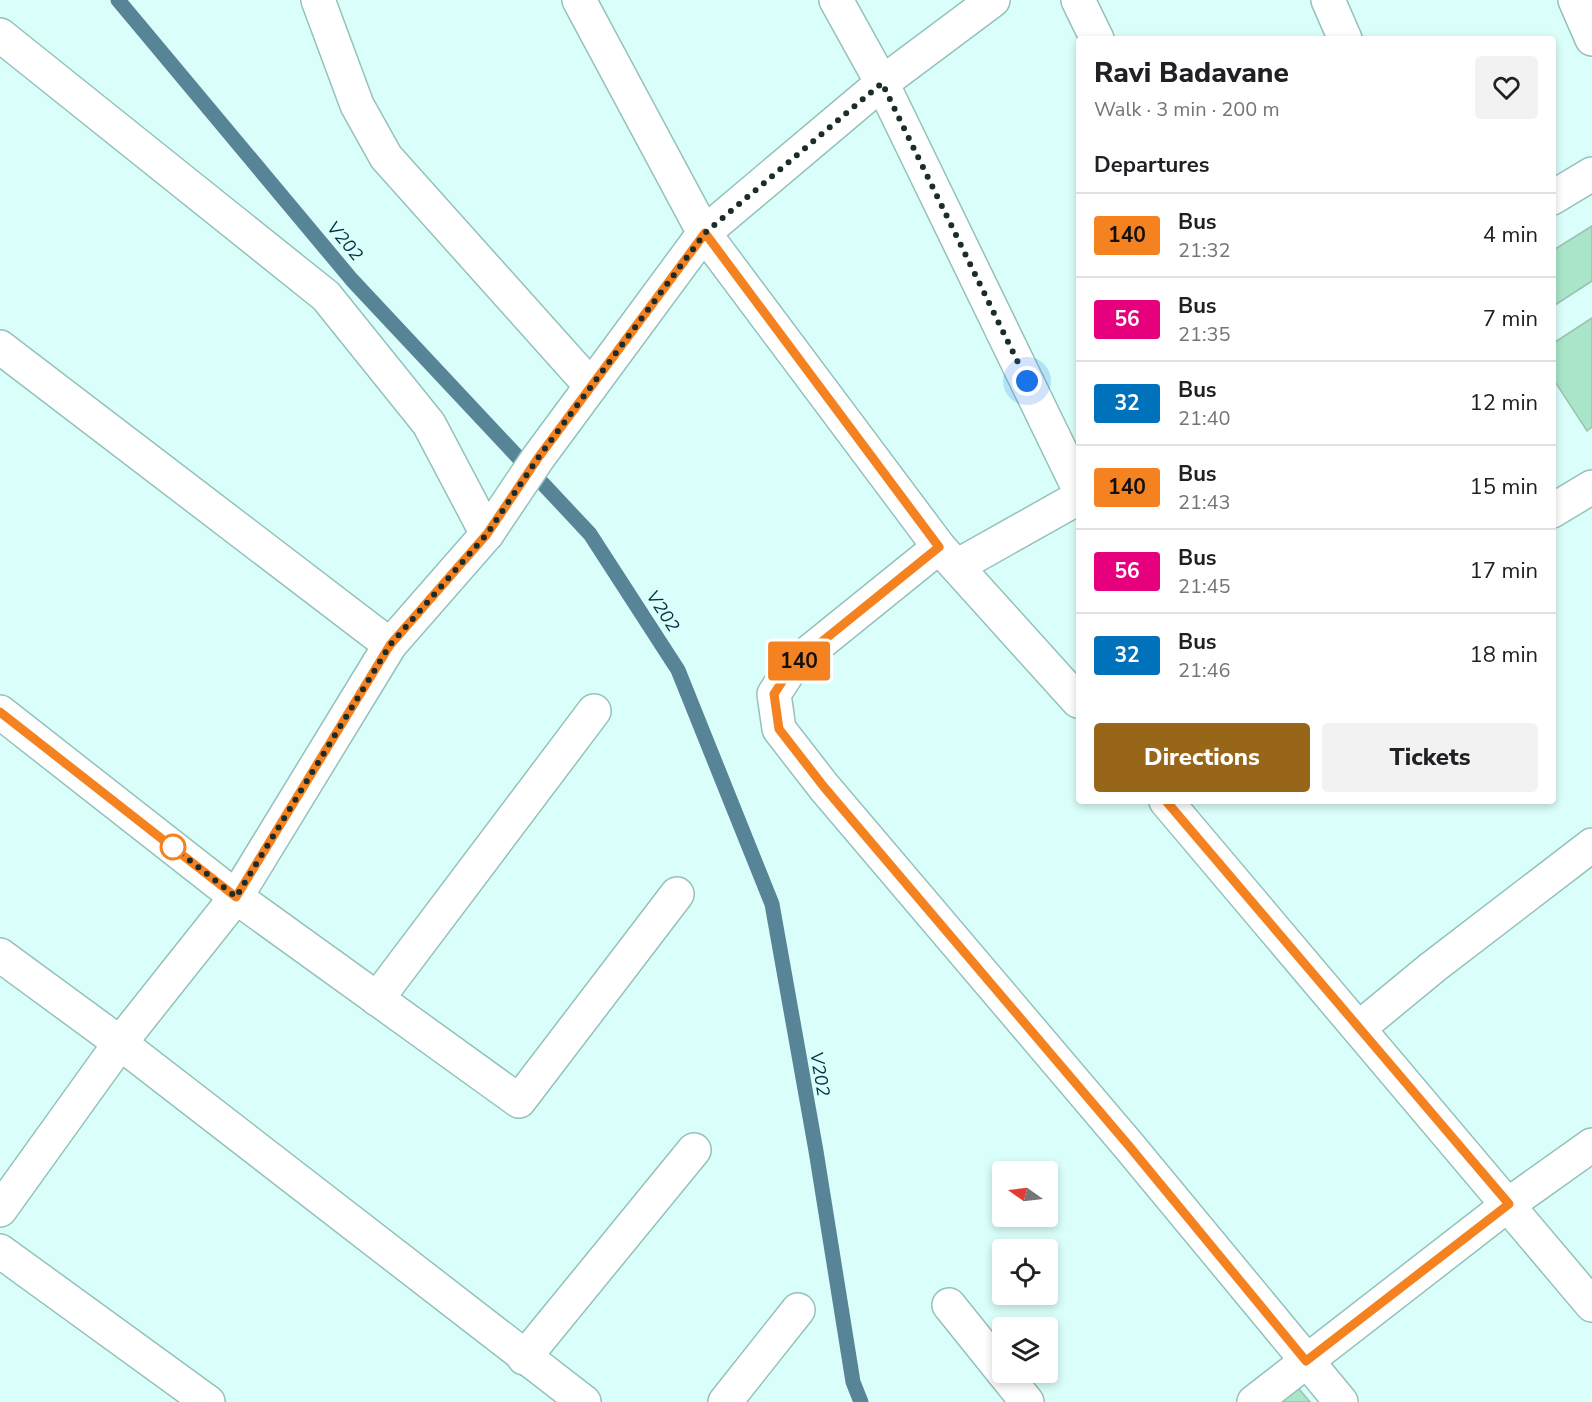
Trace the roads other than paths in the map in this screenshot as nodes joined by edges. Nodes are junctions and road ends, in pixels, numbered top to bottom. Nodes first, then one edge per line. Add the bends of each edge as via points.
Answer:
1 (318, 0) edge
2 (836, 0) edge
3 (993, 0) edge
4 (1078, 0) edge
5 (1328, 0) edge
6 (1575, 0) edge
7 (589, 6) edge
8 (0, 35) edge
9 (1095, 36) edge
10 (1344, 36) edge
11 (1592, 39) edge
12 (882, 83) junction
13 (1592, 174) edge
14 (1556, 196) edge
15 (705, 233) junction
16 (0, 347) edge
17 (591, 386) junction
18 (1076, 483) edge
19 (1592, 487) edge
20 (1076, 499) edge
21 (1556, 509) edge
22 (487, 534) junction
23 (948, 556) junction
24 (390, 645) junction
25 (1076, 699) edge
26 (594, 711) dead end
27 (0, 712) edge
28 (1169, 804) edge
29 (1592, 845) edge
30 (677, 894) dead end
31 (236, 897) junction
32 (0, 955) edge
33 (377, 999) junction
34 (1359, 1028) junction
35 (120, 1043) junction
36 (1592, 1145) edge
37 (694, 1150) dead end
38 (1509, 1204) junction
39 (0, 1210) edge
40 (0, 1251) edge
41 (949, 1305) dead end
42 (1592, 1305) edge
43 (798, 1310) dead end
44 (524, 1358) junction
45 (992, 1358) edge
46 (1306, 1361) junction
47 (1012, 1383) edge
48 (208, 1402) edge
49 (584, 1402) edge
50 (725, 1402) edge
51 (1027, 1402) edge
52 (1254, 1402) edge
53 (1341, 1402) edge

1 - 17 street via 357,105 386,157
2 - 12 street
3 - 12 street
4 - 9 street
5 - 10 street
6 - 11 street
7 - 15 street
8 - 22 street via 326,296 429,424
12 - 15 street
12 - 18 street
13 - 14 street
15 - 17 street
15 - 23 street
16 - 24 street
17 - 22 street
19 - 21 street
20 - 23 street
22 - 24 street
23 - 25 street
23 - 46 street via 793,665 774,694 779,729
24 - 31 street
26 - 33 street
27 - 31 street
28 - 34 street
29 - 34 street
30 - 33 street via 519,1101
31 - 33 street
31 - 35 street
32 - 35 street
34 - 38 street
35 - 39 street
35 - 44 street
36 - 38 street
37 - 44 street
38 - 42 street
38 - 46 street
40 - 48 street
41 - 45 street
43 - 50 street
44 - 49 street
46 - 52 street
46 - 53 street
47 - 51 street

